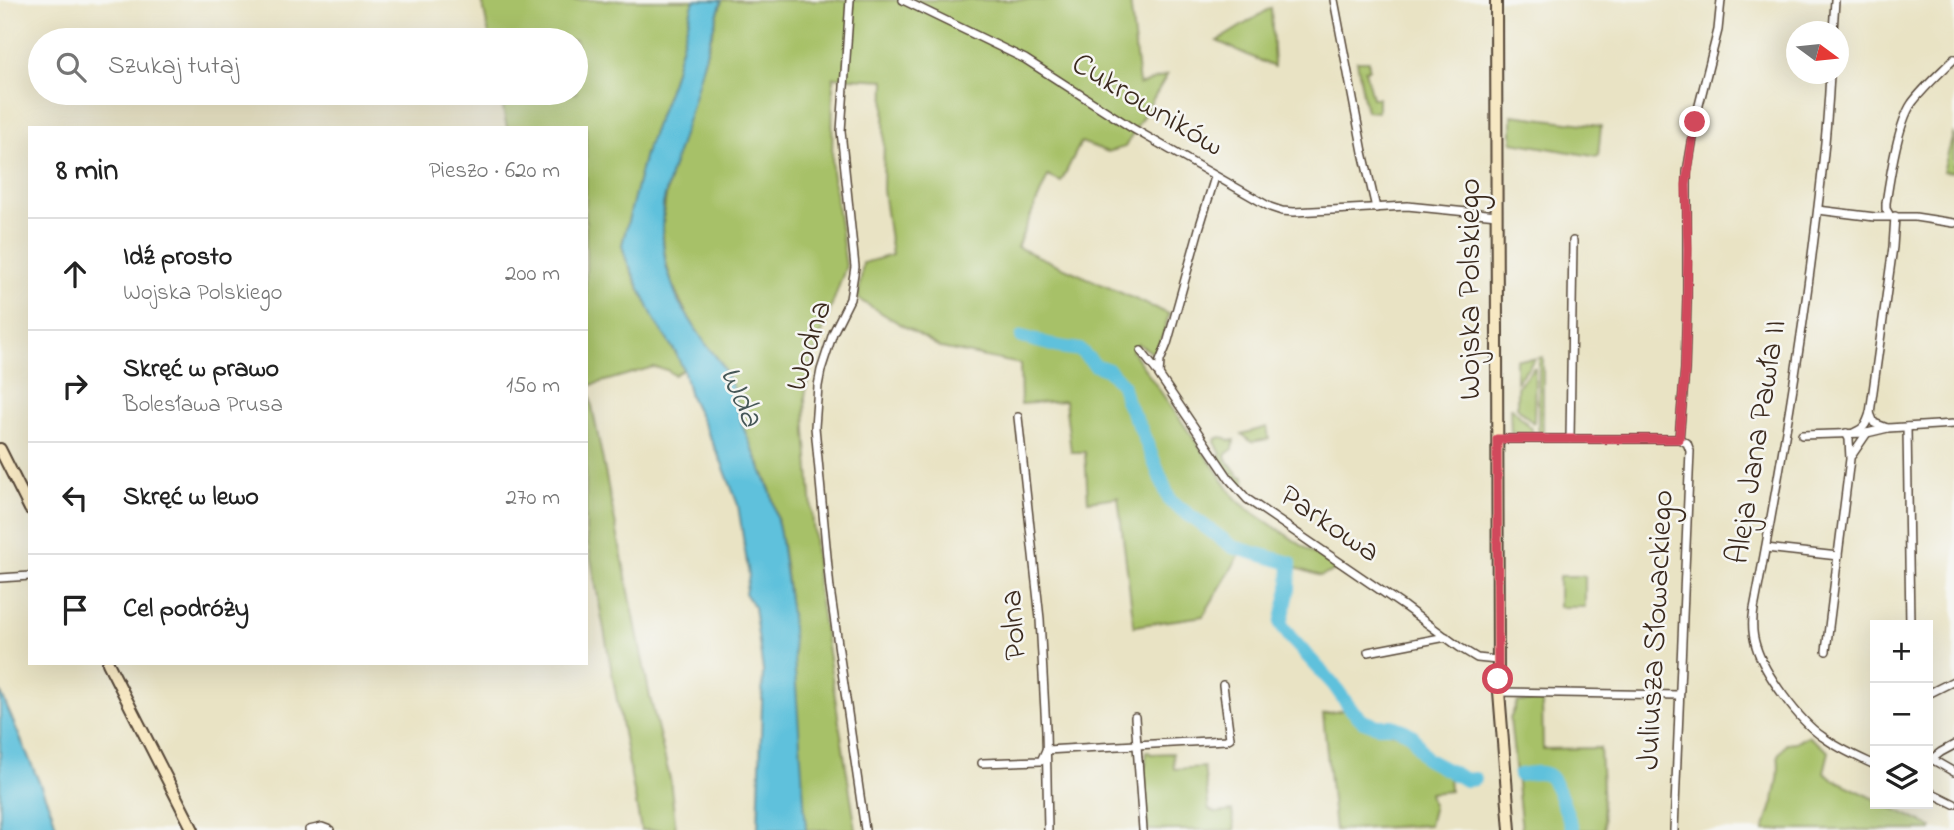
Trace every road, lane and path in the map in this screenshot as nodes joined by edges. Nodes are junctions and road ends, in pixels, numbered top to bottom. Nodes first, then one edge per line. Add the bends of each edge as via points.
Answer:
1 (850, 0) edge
2 (903, 0) edge
3 (1334, 0) edge
4 (1496, 0) edge
5 (1721, 0) edge
6 (1835, 0) edge
7 (1834, 21) edge
8 (1954, 59) edge
9 (1829, 84) edge
10 (1215, 177) junction
11 (1376, 208) junction
12 (1818, 210) junction
13 (1497, 215) junction
14 (1892, 216) junction
15 (1954, 223) edge
16 (1573, 241) dead end
17 (1141, 351) dead end
18 (1159, 375) junction
19 (1870, 413) junction
20 (1018, 417) dead end
21 (1954, 424) edge
22 (1907, 427) junction
23 (1888, 428) junction
24 (1855, 432) junction
25 (1846, 433) junction
26 (1867, 433) junction
27 (1802, 435) dead end
28 (1497, 439) junction
29 (1570, 439) junction
30 (1679, 439) junction
31 (0, 449) edge
32 (1850, 459) junction
33 (28, 505) edge
34 (1766, 548) junction
35 (1838, 556) junction
36 (28, 576) edge
37 (0, 578) edge
38 (1910, 620) edge
39 (1446, 637) junction
40 (1826, 651) dead end
41 (1368, 652) dead end
42 (1497, 660) junction
43 (109, 665) edge
44 (1954, 681) edge
45 (1223, 685) dead end
46 (1498, 692) junction
47 (1933, 692) edge
48 (1679, 695) junction
49 (1136, 717) dead end
50 (1138, 745) junction
51 (1954, 745) edge
52 (1046, 750) junction
53 (1933, 758) edge
54 (1870, 762) edge
55 (1933, 762) edge
56 (982, 763) dead end
57 (1954, 772) edge
58 (1933, 794) edge
59 (1954, 804) edge
60 (1507, 829) edge
61 (193, 830) edge
62 (309, 830) edge
63 (330, 830) edge
64 (864, 830) edge
65 (1048, 830) edge
66 (1143, 830) edge
67 (1674, 830) edge

1 - 64 street, Wodna via 841,131 855,267 850,299 821,370 815,427 830,589
2 - 10 street, Cukrowników via 1025,60
3 - 11 street
4 - 13 street, Wojska Polskiego
5 - 30 street via 1687,172 1687,313
6 - 7 street
8 - 14 street via 1912,103 1904,119 1886,203
9 - 12 street, Aleja Jana Pawła II
10 - 11 street, Cukrowników via 1282,211
10 - 18 street
11 - 13 street, Cukrowników via 1407,206
12 - 14 street
12 - 34 street, Aleja Jana Pawła II
13 - 28 street, Wojska Polskiego
14 - 15 street
14 - 19 street via 1893,247
16 - 29 street
17 - 18 street, Parkowa
18 - 39 street, Parkowa via 1247,499
19 - 23 street via 1874,423
19 - 24 street via 1865,425
20 - 52 street, Polna via 1039,603
21 - 22 street
22 - 23 street
22 - 38 street
23 - 26 street
24 - 25 street
24 - 26 street
25 - 27 street
25 - 32 street
26 - 32 street
28 - 29 street
28 - 42 street, Wojska Polskiego
29 - 30 street
30 - 48 street, Juliusza Słowackiego via 1687,443 1689,451
31 - 33 street
32 - 35 street
34 - 35 street
34 - 54 street, Aleja Jana Pawła II via 1753,623 1760,656 1812,729
35 - 40 street
36 - 37 street
39 - 41 street
39 - 42 street, Parkowa via 1474,657
42 - 46 street, Wojska Polskiego
43 - 61 street
44 - 47 street
45 - 50 street via 1230,738
46 - 48 street
46 - 60 street, Wojska Polskiego
48 - 67 street, Juliusza Słowackiego
49 - 50 street
50 - 52 street
50 - 66 street
51 - 53 street
52 - 56 street via 1041,761
52 - 65 street, Polna
55 - 57 street
58 - 59 street
62 - 63 street

